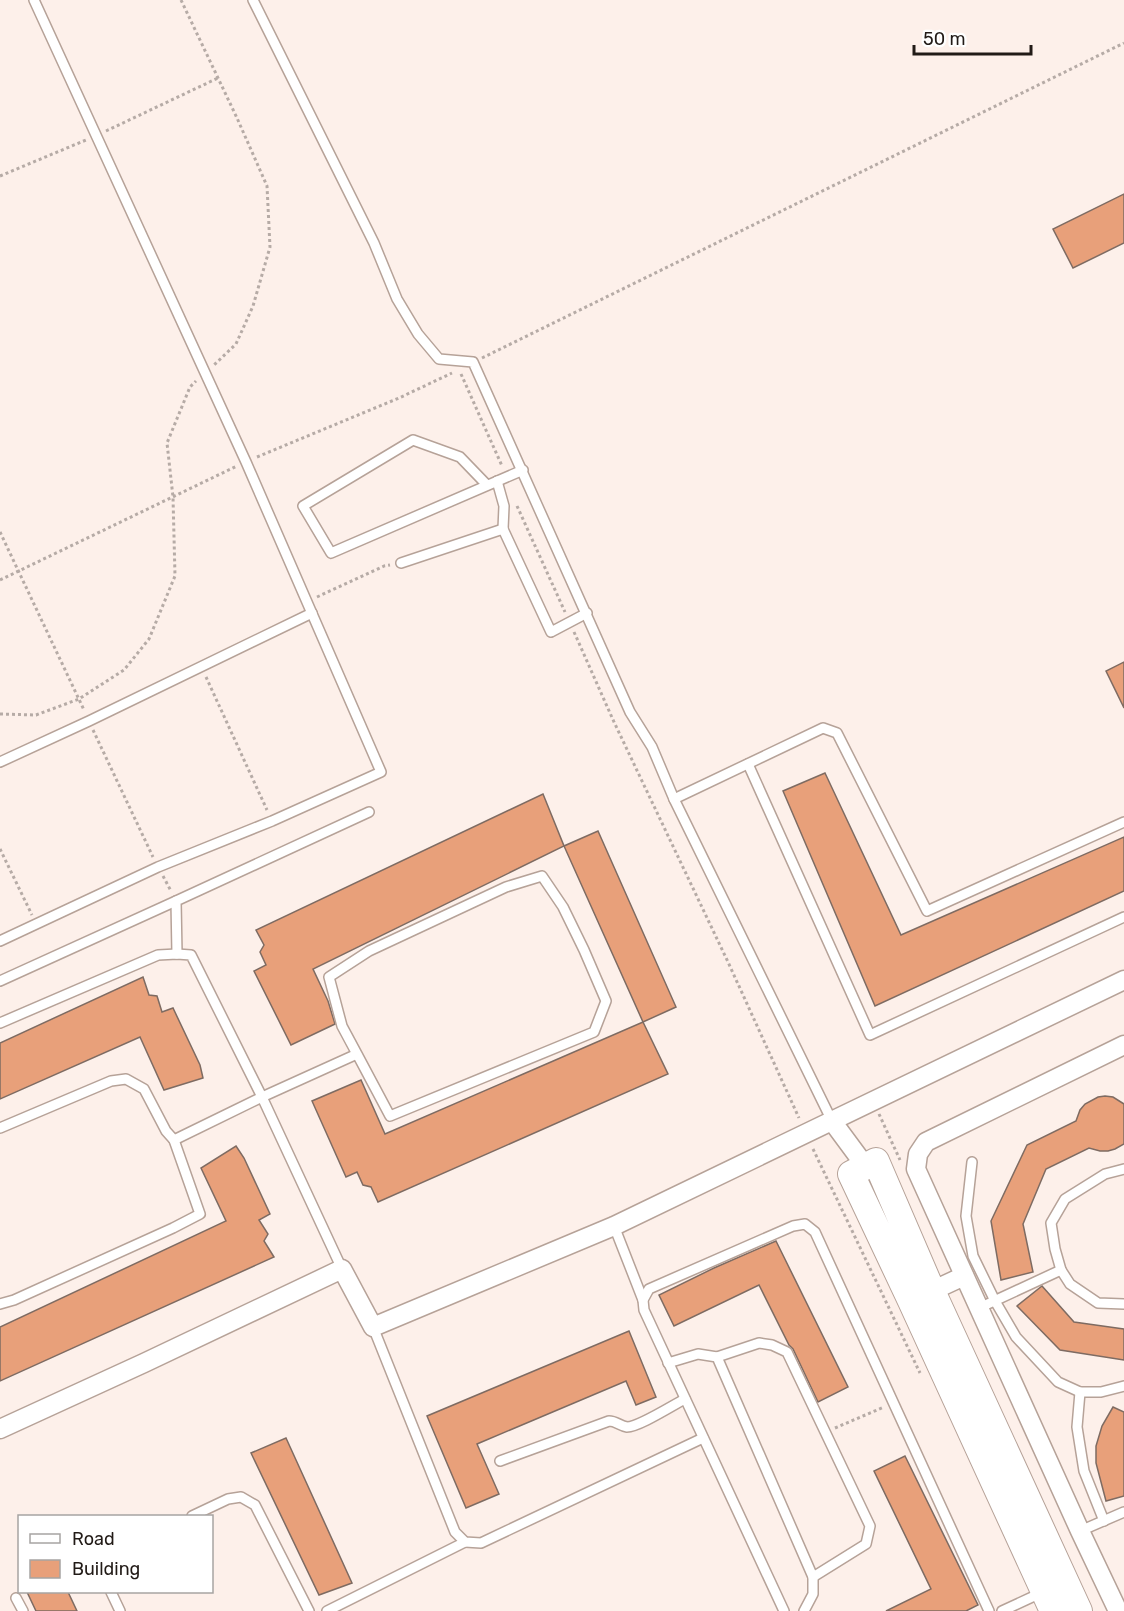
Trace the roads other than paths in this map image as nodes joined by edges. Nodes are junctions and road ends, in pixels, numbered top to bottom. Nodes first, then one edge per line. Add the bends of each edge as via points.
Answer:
1 (34, 0) edge
2 (253, 0) edge
3 (518, 472) junction
4 (497, 481) junction
5 (487, 485) junction
6 (503, 529) junction
7 (400, 563) road end
8 (312, 613) junction
9 (587, 614) junction
10 (0, 762) edge
11 (748, 764) junction
12 (674, 799) junction
13 (369, 812) dead end
14 (1124, 822) edge
15 (176, 901) junction
16 (1124, 917) edge
17 (0, 941) edge
18 (177, 954) junction
19 (1124, 980) edge
20 (0, 981) edge
21 (0, 1023) edge
22 (1124, 1045) edge
23 (357, 1054) junction
24 (262, 1097) junction
25 (832, 1121) junction
26 (0, 1128) edge
27 (174, 1140) junction
28 (972, 1162) dead end
29 (866, 1167) joint
30 (1124, 1168) edge
31 (614, 1226) junction
32 (342, 1269) junction
33 (1061, 1270) junction
34 (964, 1276) junction
35 (922, 1296) junction
36 (643, 1300) junction
37 (0, 1304) edge
38 (987, 1304) junction
39 (1124, 1304) edge
40 (373, 1327) junction
41 (717, 1357) junction
42 (668, 1363) junction
43 (1124, 1386) edge
44 (1080, 1392) junction
45 (685, 1399) junction
46 (0, 1429) edge
47 (703, 1438) junction
48 (500, 1461) dead end
49 (1124, 1512) edge
50 (194, 1515) edge
51 (1104, 1521) junction
52 (1080, 1531) junction
53 (465, 1542) junction
54 (813, 1577) junction
55 (111, 1593) edge
56 (1054, 1595) edge
57 (16, 1598) dead end
58 (23, 1611) edge
59 (120, 1611) edge
60 (309, 1611) edge
61 (327, 1611) edge
62 (784, 1611) edge
63 (804, 1611) edge
64 (989, 1611) edge
65 (1002, 1611) edge
66 (1079, 1611) edge
67 (1118, 1611) edge

1 - 8 lane via 206,372
2 - 3 lane via 374,243 397,299 439,359 473,362
3 - 4 lane
3 - 9 lane
4 - 5 lane
4 - 6 lane via 504,506
5 - 5 lane via 330,553 303,506 413,440 460,457
6 - 7 lane
6 - 9 lane via 551,632
8 - 10 lane
8 - 17 lane via 381,772 158,867
9 - 12 lane
11 - 12 lane
11 - 14 lane via 823,728 837,733 927,911
11 - 16 lane via 870,1035
12 - 25 lane
13 - 15 lane
15 - 18 lane
15 - 20 lane
18 - 21 lane via 158,955
18 - 24 lane via 191,955
19 - 25 street
22 - 34 street via 926,1142 918,1154 916,1169
23 - 23 lane via 390,1116 594,1032 606,1001 563,907 542,876 506,887 369,951 329,976 342,1026
23 - 24 lane
24 - 27 lane
24 - 32 lane
25 - 29 street
25 - 31 street
26 - 27 lane via 111,1081 126,1079 144,1089
27 - 37 lane via 200,1214
28 - 38 lane via 966,1216
29 - 35 street via 851,1174
30 - 33 lane via 1105,1174 1065,1199 1051,1223
31 - 36 lane
31 - 40 street
32 - 40 street
32 - 46 street
33 - 38 lane
33 - 39 lane via 1070,1284 1098,1303
34 - 35 street
34 - 38 street
35 - 56 street
36 - 42 lane
36 - 64 lane via 649,1289 794,1226 805,1224 815,1232
38 - 44 lane via 1058,1382
38 - 52 street
40 - 53 lane via 455,1532
41 - 42 lane via 698,1354
41 - 54 lane
41 - 54 lane via 759,1343 787,1352 870,1526 867,1544
42 - 45 lane
43 - 44 lane
44 - 51 lane via 1077,1426 1084,1471
45 - 47 lane
45 - 48 lane via 635,1425 609,1421
47 - 53 lane via 481,1543
47 - 62 lane
49 - 51 lane
50 - 60 lane via 228,1499 241,1497 255,1505
51 - 52 lane
52 - 67 street
53 - 61 lane
54 - 63 lane via 813,1594
55 - 59 lane
56 - 65 lane
56 - 66 street
57 - 58 lane

